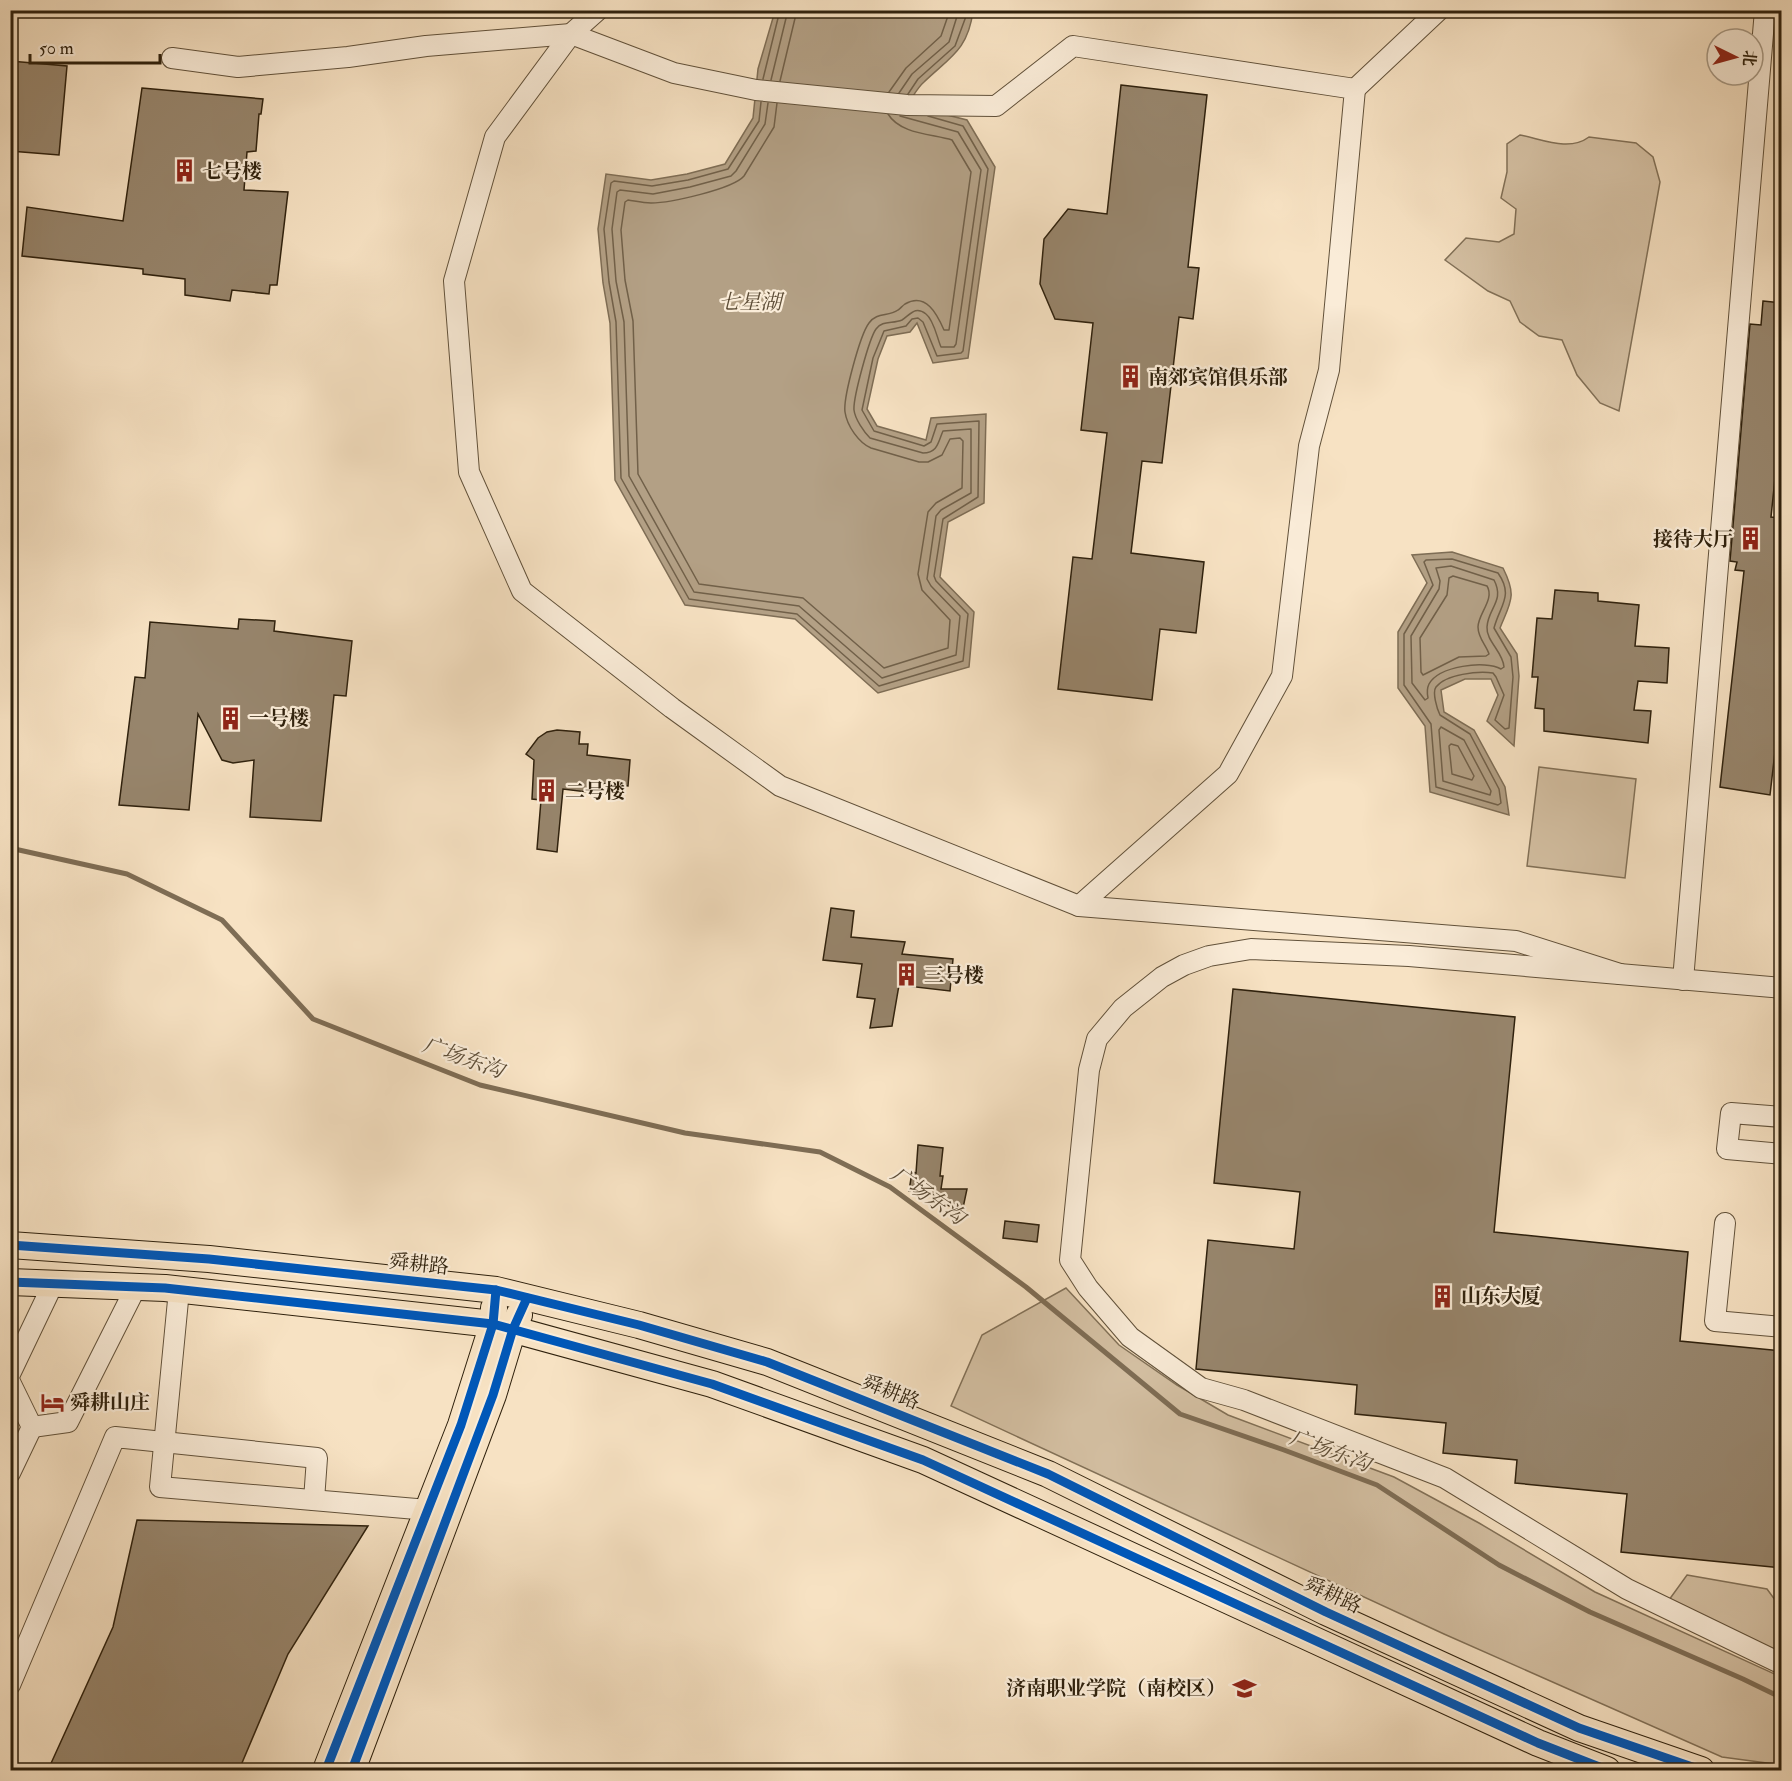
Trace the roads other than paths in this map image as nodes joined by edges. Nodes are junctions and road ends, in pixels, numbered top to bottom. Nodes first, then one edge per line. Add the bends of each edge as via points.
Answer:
1 (598, 10) edge
2 (1440, 10) edge
3 (1765, 10) edge
4 (571, 34) junction
5 (172, 58) dead end
6 (1355, 89) junction
7 (1079, 906) junction
8 (1620, 974) junction
9 (1683, 980) junction
10 (1782, 988) edge
11 (1782, 1117) edge
12 (1782, 1154) edge
13 (1725, 1223) dead end
14 (10, 1245) edge
15 (10, 1282) edge
16 (53, 1284) junction
17 (136, 1287) junction
18 (179, 1290) junction
19 (496, 1290) junction
20 (527, 1298) junction
21 (503, 1326) junction
22 (1782, 1327) edge
23 (10, 1374) edge
24 (10, 1382) edge
25 (32, 1427) junction
26 (164, 1442) junction
27 (10, 1473) edge
28 (314, 1500) junction
29 (428, 1510) junction
30 (1782, 1664) edge
31 (10, 1685) edge
32 (326, 1770) edge
33 (352, 1770) edge
34 (1607, 1770) edge
35 (1701, 1770) edge

1 - 4 street
2 - 6 street
3 - 9 street
4 - 5 street via 238,67
4 - 6 street via 674,73 756,90 907,105 996,106 1073,46
4 - 7 street via 495,137 454,280 469,472 522,591 780,786
6 - 7 street via 1329,370 1309,446 1282,676 1228,774
7 - 8 street via 1515,941
8 - 9 street
8 - 30 street via 1409,956 1251,949 1184,965 1123,1008 1097,1039 1089,1070 1070,1260 1088,1288 1131,1337 1201,1388 1244,1400 1444,1478 1627,1589
9 - 10 street
11 - 12 street via 1731,1113 1727,1149
13 - 22 street via 1715,1321
14 - 19 main road, 舜耕路 via 209,1259
15 - 16 main road
16 - 17 main road
16 - 23 street
17 - 18 main road
17 - 25 street via 68,1422
18 - 21 main road
18 - 26 street
19 - 20 main road, 舜耕路
19 - 21 main road
20 - 21 main road
20 - 35 main road, 舜耕路 via 766,1362 1048,1474 1326,1612 1579,1728
21 - 29 main road
21 - 33 main road via 493,1395
21 - 34 main road via 712,1383 923,1460 1538,1743
24 - 25 street
25 - 27 street
26 - 28 street via 317,1458
26 - 28 street via 160,1486
26 - 31 street via 115,1437
28 - 29 street
29 - 32 main road

